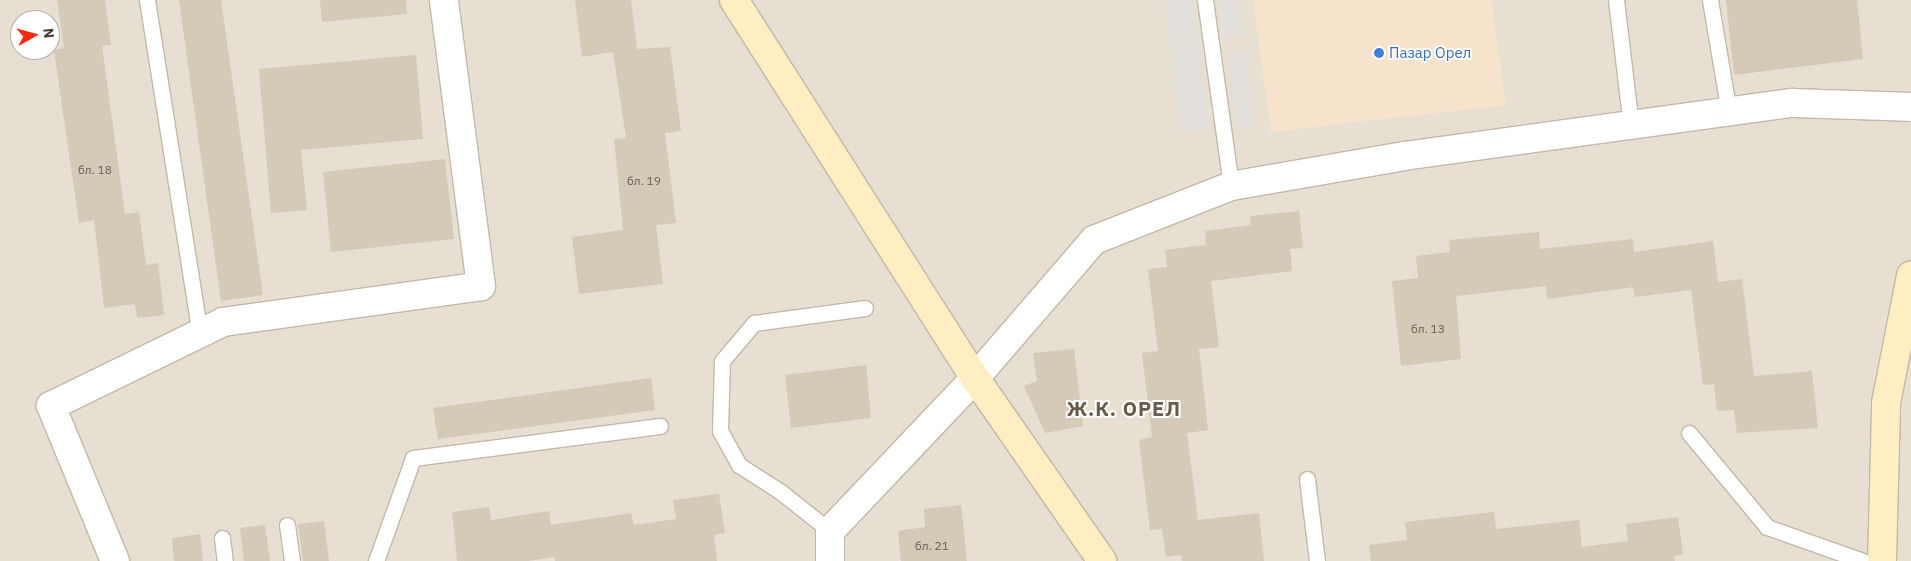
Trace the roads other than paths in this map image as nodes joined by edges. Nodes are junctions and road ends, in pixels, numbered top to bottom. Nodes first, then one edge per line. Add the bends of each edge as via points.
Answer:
1 (147, 0) edge
2 (444, 0) edge
3 (734, 0) edge
4 (1205, 0) edge
5 (1616, 0) edge
6 (1710, 0) edge
7 (1911, 107) edge
8 (1730, 112) junction
9 (1631, 126) junction
10 (1231, 186) junction
11 (1911, 275) edge
12 (865, 308) dead end
13 (200, 333) junction
14 (975, 378) junction
15 (660, 426) dead end
16 (1689, 434) dead end
17 (1307, 479) dead end
18 (288, 525) dead end
19 (830, 531) junction
20 (222, 538) dead end
21 (116, 561) edge
22 (225, 561) edge
23 (292, 561) edge
24 (376, 561) edge
25 (830, 561) edge
26 (1102, 561) edge
27 (1317, 561) edge
28 (1863, 561) edge
29 (1882, 561) edge

1 - 13 lane
2 - 13 street via 481,286 223,322
3 - 14 street
4 - 10 lane
5 - 9 lane
6 - 8 lane
7 - 8 street via 1793,103
8 - 9 street
9 - 10 street via 1404,156
10 - 14 street via 1094,240
11 - 29 street via 1886,403
12 - 19 lane via 754,323 722,361 720,431 739,465 781,492
13 - 21 street via 51,406
14 - 19 street
14 - 26 street
15 - 24 lane via 413,458
16 - 28 lane via 1767,527
17 - 27 lane
18 - 23 lane
19 - 25 street
20 - 22 lane

